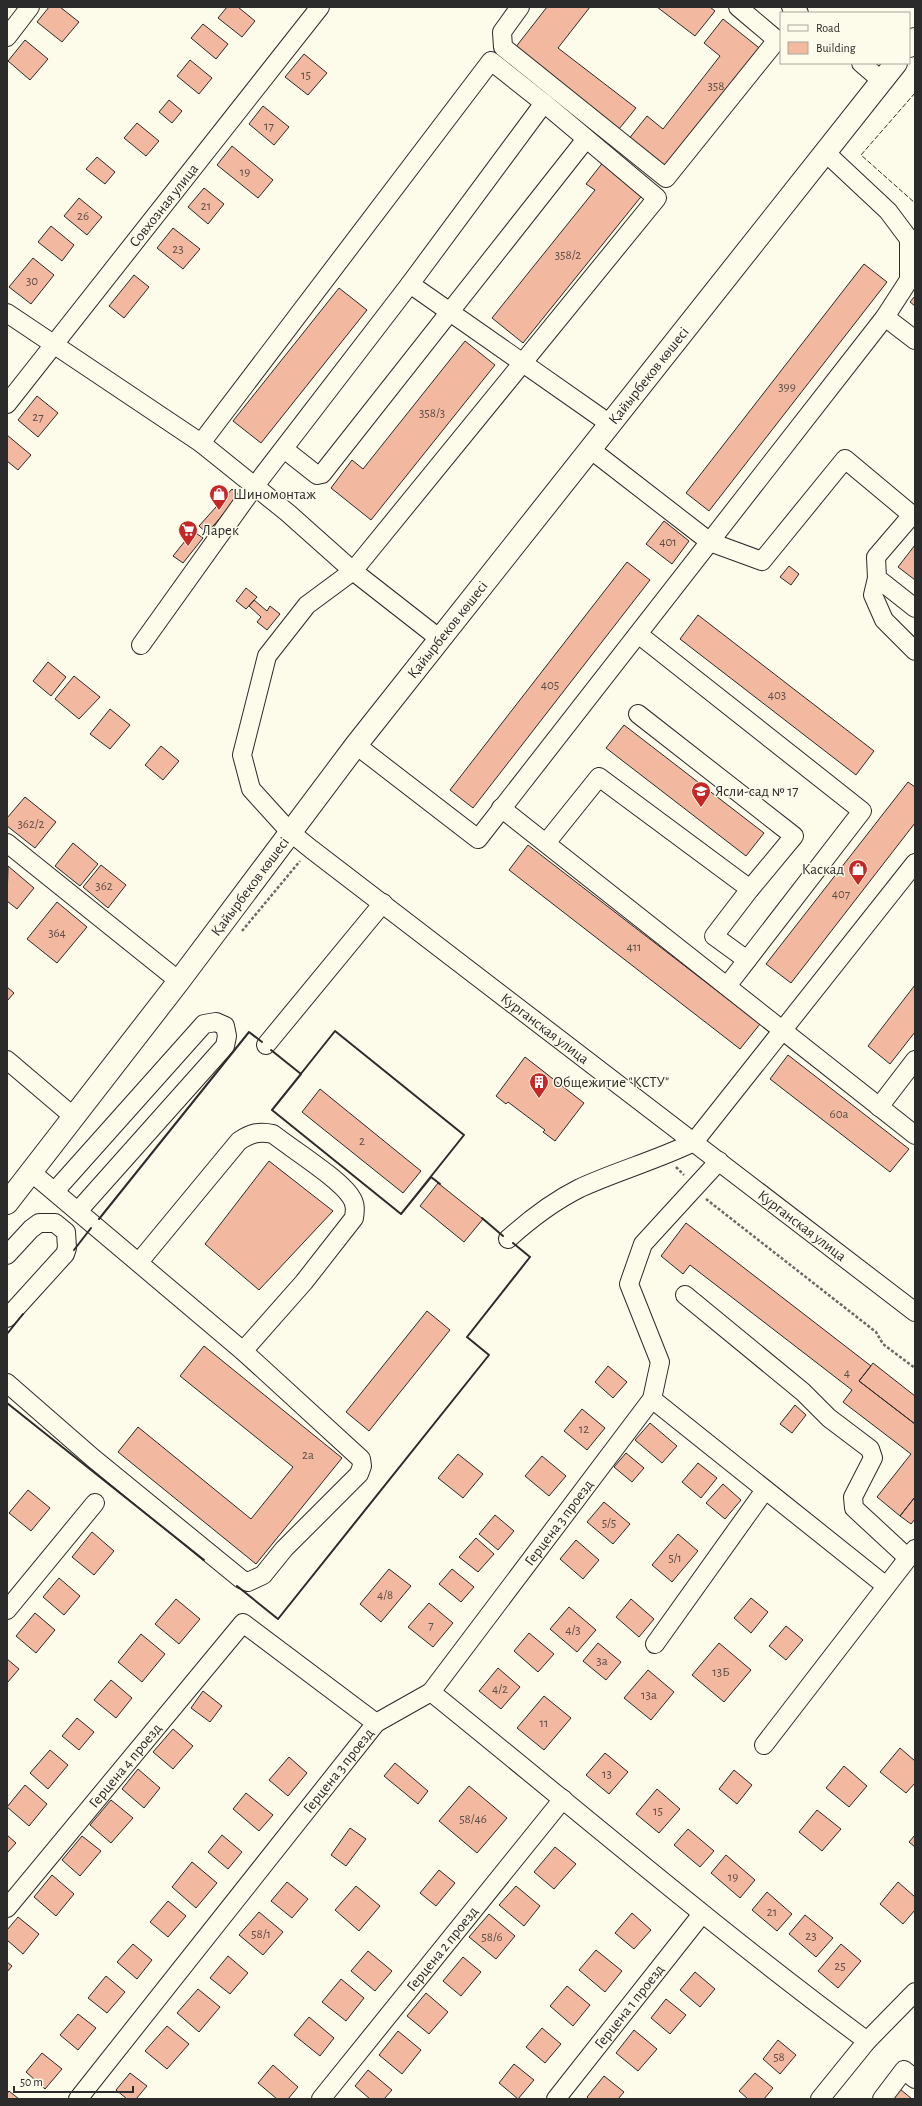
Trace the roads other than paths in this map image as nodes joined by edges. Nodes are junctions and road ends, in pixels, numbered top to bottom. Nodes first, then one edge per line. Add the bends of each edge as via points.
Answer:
1 (30, 7) edge
2 (320, 7) edge
3 (520, 7) edge
4 (738, 7) edge
5 (7, 37) edge
6 (779, 40) edge
7 (862, 64) edge
8 (895, 64) edge
9 (882, 81) junction
10 (544, 103) junction
11 (586, 139) junction
12 (825, 152) junction
13 (410, 284) junction
14 (7, 313) edge
15 (885, 317) junction
16 (915, 340) edge
17 (55, 343) junction
18 (7, 404) edge
19 (610, 424) junction
20 (201, 443) junction
21 (284, 448) junction
22 (590, 449) junction
23 (254, 486) junction
24 (914, 516) edge
25 (710, 542) junction
26 (353, 571) junction
27 (877, 578) junction
28 (915, 608) edge
29 (638, 634) junction
30 (440, 639) junction
31 (141, 645) dead end
32 (915, 651) edge
33 (638, 714) dead end
34 (356, 745) junction
35 (502, 808) junction
36 (290, 832) junction
37 (7, 843) edge
38 (546, 844) junction
39 (915, 863) edge
40 (750, 889) junction
41 (383, 903) junction
42 (747, 960) junction
43 (179, 981) junction
44 (726, 986) junction
45 (782, 1030) junction
46 (266, 1045) dead end
47 (7, 1060) edge
48 (915, 1060) edge
49 (879, 1107) junction
50 (74, 1117) junction
51 (915, 1135) edge
52 (694, 1142) junction
53 (719, 1161) junction
54 (31, 1172) junction
55 (55, 1192) junction
56 (7, 1203) edge
57 (78, 1211) junction
58 (508, 1239) dead end
59 (7, 1255) edge
60 (139, 1262) junction
61 (684, 1295) dead end
62 (915, 1312) edge
63 (7, 1318) edge
64 (243, 1351) junction
65 (7, 1383) edge
66 (652, 1399) junction
67 (765, 1490) junction
68 (95, 1503) dead end
69 (911, 1553) edge
70 (886, 1586) junction
71 (7, 1610) edge
72 (655, 1644) dead end
73 (431, 1692) junction
74 (376, 1724) junction
75 (764, 1745) dead end
76 (563, 1799) junction
77 (7, 1908) edge
78 (702, 1914) junction
79 (915, 1992) edge
80 (866, 2041) junction
81 (915, 2079) edge
82 (78, 2099) edge
83 (321, 2099) edge
84 (556, 2099) edge
85 (820, 2099) edge
86 (882, 2099) edge

1 - 5 street
2 - 17 street, Совхозная улица
3 - 6 street via 502,32 503,47 666,178
4 - 6 street
7 - 9 street
8 - 9 main road, Қайырбеков көшесі
9 - 12 main road, Қайырбеков көшесі
10 - 11 street
10 - 13 street
10 - 20 street via 491,61
11 - 21 street via 322,474 317,474
11 - 26 street, Курганская улица via 657,198
12 - 15 street via 888,211 909,239 910,280
12 - 19 main road, Қайырбеков көшесі
13 - 19 street
13 - 21 street
14 - 17 street
15 - 16 street
15 - 25 street
17 - 18 street, Совхозная улица
17 - 20 street
19 - 22 main road, Қайырбеков көшесі
20 - 23 street
21 - 23 street
22 - 25 street
22 - 30 main road, Қайырбеков көшесі
23 - 26 street
23 - 31 street
24 - 25 street via 845,459 762,562
24 - 27 street via 876,557
25 - 29 street
26 - 30 street
26 - 36 street, Курганская улица via 307,604 267,656 242,755 251,789
27 - 28 street
27 - 32 street via 872,595 884,620
29 - 35 street
29 - 42 street via 862,811
30 - 34 main road, Қайырбеков көшесі
33 - 40 street via 794,836
34 - 35 street via 478,839
34 - 36 main road, Қайырбеков көшесі
35 - 38 street
36 - 41 street, Курганская улица
36 - 43 main road, Қайырбеков көшесі
37 - 43 street
38 - 40 street via 599,777
38 - 44 street
39 - 45 street
40 - 42 street via 714,936
41 - 46 street
41 - 52 street, Курганская улица
42 - 44 street
43 - 50 main road, Қайырбеков көшесі
44 - 45 street
45 - 49 street
45 - 52 street
47 - 50 street
48 - 49 street
49 - 51 street
50 - 54 main road, Қайырбеков көшесі
52 - 53 street, Курганская улица
52 - 58 street via 666,1156 579,1189 530,1220
53 - 62 street, Курганская улица
53 - 66 street via 643,1244 629,1284 660,1362
54 - 55 street
54 - 56 main road, Қайырбеков көшесі
55 - 57 street
55 - 57 street via 204,1024 216,1022 225,1026 225,1046
57 - 60 street
59 - 63 street via 39,1223 55,1223 66,1232 65,1254
60 - 64 street
60 - 64 street via 239,1141 251,1133 273,1134 334,1180 351,1196 355,1206 354,1218 304,1282
61 - 69 street via 803,1392 829,1418 870,1449 873,1458 853,1497 854,1508
64 - 65 street via 361,1459 362,1466 359,1474 284,1549 263,1575 248,1582 241,1579 93,1458
66 - 67 street
66 - 73 street, Герцена 3 проезд
67 - 70 street
67 - 72 street
68 - 71 street
69 - 70 street
70 - 75 street
73 - 74 street, Герцена 3 проезд
73 - 76 street
74 - 77 street, Герцена 4 проезд via 243,1623
74 - 82 street, Герцена 3 проезд
76 - 78 street
76 - 83 street, Герцена 2 проезд
78 - 80 street
78 - 84 street, Герцена 1 проезд
79 - 80 street
80 - 85 street
81 - 86 street via 904,2070

